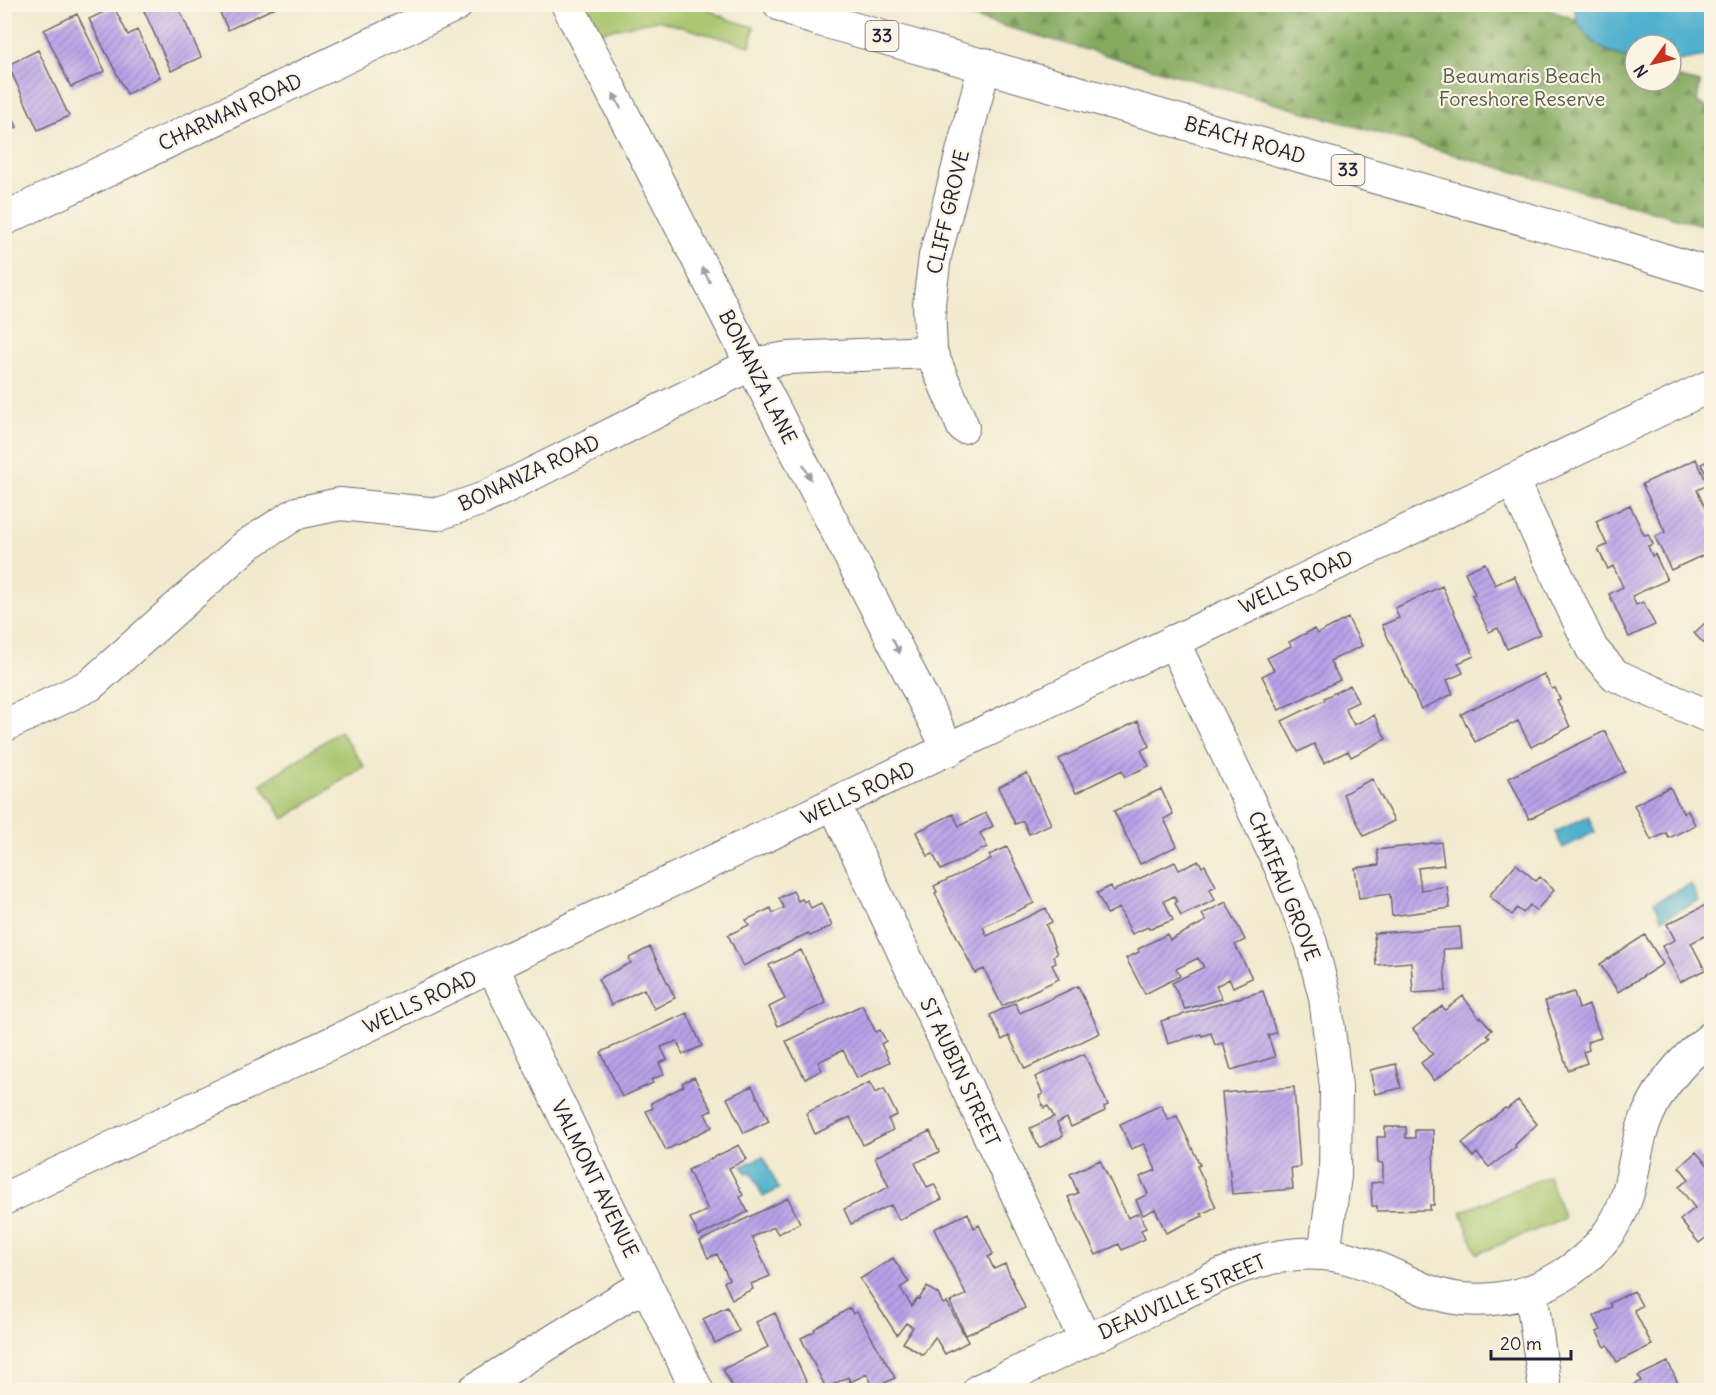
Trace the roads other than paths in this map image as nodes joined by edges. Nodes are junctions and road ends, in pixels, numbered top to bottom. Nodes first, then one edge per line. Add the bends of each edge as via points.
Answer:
1 (456, 4) edge
2 (567, 4) edge
3 (780, 4) edge
4 (985, 64) junction
5 (4, 219) edge
6 (1712, 275) edge
7 (931, 352) junction
8 (752, 364) junction
9 (1712, 385) edge
10 (963, 427) dead end
11 (1512, 480) junction
12 (1173, 641) junction
13 (1712, 718) edge
14 (4, 726) edge
15 (949, 750) junction
16 (834, 804) junction
17 (493, 968) junction
18 (1712, 1037) edge
19 (4, 1199) edge
20 (1324, 1254) junction
21 (646, 1286) junction
22 (1531, 1291) junction
23 (1085, 1340) junction
24 (474, 1390) edge
25 (697, 1390) edge
26 (979, 1390) edge
27 (1545, 1390) edge

1 - 5 main road, CHARMAN ROAD
8 -> 2 street, BONANZA LANE
3 - 4 main road, BEACH ROAD / 33
4 - 6 main road, BEACH ROAD / 33
4 - 7 street, CLIFF GROVE via 935,256 929,304
7 - 8 street, BONANZA ROAD via 787,358
7 - 10 street, CLIFF GROVE
8 - 14 street, BONANZA ROAD via 482,499 438,514 340,504 297,513 247,545 90,686
8 -> 15 street, BONANZA LANE
9 - 11 street, WELLS ROAD
11 - 12 street, WELLS ROAD
11 - 13 street via 1592,649 1615,675
12 - 15 street, WELLS ROAD
12 - 20 street, CHATEAU GROVE via 1280,866 1311,943 1325,997 1336,1087 1335,1176
15 - 16 street, WELLS ROAD
16 - 17 street, WELLS ROAD
16 - 23 street, ST AUBIN STREET
17 - 19 street, WELLS ROAD
17 - 21 street, VALMONT AVENUE
18 - 22 street, DEAUVILLE STREET via 1670,1077 1650,1109 1626,1198 1609,1232 1573,1268
20 - 22 street, DEAUVILLE STREET via 1360,1262 1445,1296 1489,1299
20 - 23 street, DEAUVILLE STREET via 1301,1253 1262,1260
21 - 24 street
21 - 25 street, VALMONT AVENUE
22 - 27 street
23 - 26 street, DEAUVILLE STREET

